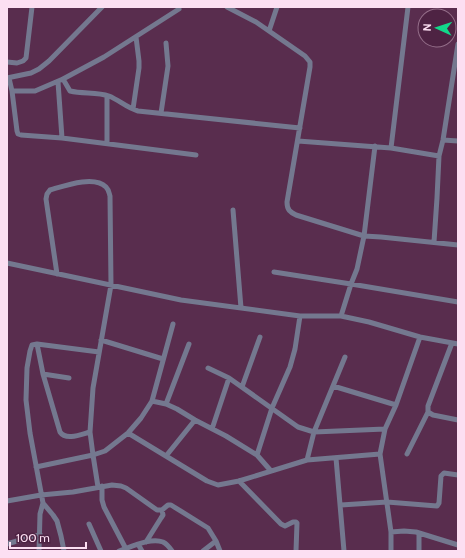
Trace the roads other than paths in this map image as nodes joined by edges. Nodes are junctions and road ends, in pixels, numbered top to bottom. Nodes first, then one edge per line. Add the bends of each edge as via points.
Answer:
1 (32, 7) edge
2 (102, 7) edge
3 (227, 7) edge
4 (277, 7) edge
5 (408, 7) edge
6 (179, 9) dead end
7 (269, 31) junction
8 (136, 37) junction
9 (166, 43) dead end
10 (458, 46) edge
11 (7, 62) edge
12 (8, 78) edge
13 (63, 79) junction
14 (58, 82) junction
15 (12, 91) junction
16 (107, 96) junction
17 (133, 109) junction
18 (161, 113) junction
19 (300, 128) junction
20 (62, 138) junction
21 (443, 140) junction
22 (298, 141) junction
23 (458, 141) edge
24 (107, 143) junction
25 (375, 146) junction
26 (391, 148) junction
27 (196, 155) dead end
28 (439, 156) junction
29 (232, 210) dead end
30 (364, 236) junction
31 (434, 242) junction
32 (458, 245) edge
33 (7, 263) edge
34 (274, 272) dead end
35 (57, 274) junction
36 (351, 284) junction
37 (111, 285) junction
38 (458, 302) edge
39 (241, 308) junction
40 (300, 316) junction
41 (341, 316) junction
42 (173, 324) dead end
43 (260, 337) dead end
44 (420, 337) junction
45 (101, 340) junction
46 (37, 344) junction
47 (189, 344) dead end
48 (455, 344) edge
49 (99, 352) junction
50 (346, 357) dead end
51 (163, 359) junction
52 (208, 368) dead end
53 (44, 374) junction
54 (69, 378) dead end
55 (229, 378) junction
56 (333, 386) junction
57 (242, 387) junction
58 (152, 402) junction
59 (166, 404) junction
60 (396, 405) junction
61 (272, 408) junction
62 (428, 412) junction
63 (195, 420) junction
64 (458, 420) edge
65 (212, 429) junction
66 (385, 429) junction
67 (90, 432) junction
68 (314, 432) junction
69 (128, 433) junction
70 (380, 454) junction
71 (407, 454) dead end
72 (93, 455) junction
73 (256, 455) junction
74 (166, 456) junction
75 (336, 458) junction
76 (307, 460) junction
77 (36, 467) junction
78 (271, 471) junction
79 (458, 475) edge
80 (239, 481) junction
81 (100, 487) junction
82 (41, 495) junction
83 (7, 501) edge
84 (387, 502) junction
85 (43, 503) junction
86 (341, 505) junction
87 (162, 510) junction
88 (89, 524) dead end
89 (391, 532) junction
90 (419, 533) junction
91 (40, 534) junction
92 (146, 542) junction
93 (216, 542) junction
94 (7, 544) edge
95 (138, 544) junction
96 (458, 545) edge
97 (126, 549) junction
98 (39, 551) edge
99 (64, 551) edge
100 (100, 551) edge
101 (119, 551) edge
102 (142, 551) edge
103 (172, 551) edge
104 (203, 551) edge
105 (220, 551) edge
106 (296, 551) edge
107 (344, 551) edge
108 (391, 551) edge
109 (419, 551) edge

1 - 11 street via 26,58 24,62
2 - 12 street via 39,69
3 - 7 street
4 - 7 street
5 - 26 street
6 - 8 street
7 - 19 street via 310,62
8 - 13 street
8 - 17 street via 139,68
9 - 18 street via 168,66
10 - 21 street
12 - 15 street
13 - 14 street
13 - 16 street via 70,91
14 - 15 street via 35,91
14 - 20 street
15 - 20 street via 18,134
16 - 17 street
16 - 24 street
17 - 18 street
18 - 19 street
19 - 22 street
20 - 24 street
21 - 23 street
21 - 28 street
22 - 25 street
22 - 30 street via 287,202 289,212
24 - 27 street
25 - 26 street
25 - 30 street
26 - 28 street
28 - 31 street
29 - 39 street
30 - 31 street
30 - 36 street
31 - 32 street
33 - 35 street
34 - 36 street
35 - 37 street
35 - 37 street via 47,194 50,190 72,184 98,183 108,189 110,196
36 - 38 street
36 - 41 street
37 - 39 street via 181,300
37 - 45 street
39 - 40 street
40 - 41 street
40 - 61 street via 290,367
41 - 44 street
42 - 51 street
43 - 57 street
44 - 48 street
44 - 60 street
45 - 49 street
45 - 51 street
46 - 49 street
46 - 53 street
46 - 77 street via 32,345 30,351 26,400
47 - 59 street
48 - 62 street via 428,406
49 - 67 street
50 - 56 street
51 - 58 street
52 - 55 street
53 - 54 street
53 - 67 street via 61,435 71,436
55 - 57 street
55 - 65 street
56 - 60 street
56 - 68 street
57 - 61 street
58 - 59 street
58 - 69 street
59 - 63 street
60 - 66 street
61 - 68 street via 298,427
61 - 73 street
62 - 64 street
62 - 71 street
63 - 65 street
63 - 74 street
65 - 73 street
66 - 68 street
66 - 70 street
67 - 72 street
68 - 76 street
69 - 72 street via 105,451
69 - 74 street
70 - 75 street
70 - 84 street
72 - 77 street
72 - 81 street
73 - 78 street
74 - 80 street via 218,485
75 - 76 street
75 - 86 street
76 - 78 street
77 - 82 street
78 - 80 street
79 - 84 street via 444,473 441,476 437,506
80 - 106 street via 281,524 285,526 297,523
81 - 82 street
81 - 87 street via 112,484 121,486 157,510
81 - 97 street via 104,507
82 - 83 street
82 - 85 street
84 - 86 street
84 - 89 street
85 - 91 street
85 - 99 street via 57,522
86 - 107 street
87 - 92 street via 163,515
87 - 93 street via 168,505 174,506 208,528
88 - 100 street
89 - 90 street
89 - 108 street
90 - 96 street
90 - 109 street
91 - 94 street
91 - 98 street
92 - 95 street
92 - 103 street via 162,541
93 - 104 street
93 - 105 street
95 - 97 street
95 - 102 street
97 - 101 street

